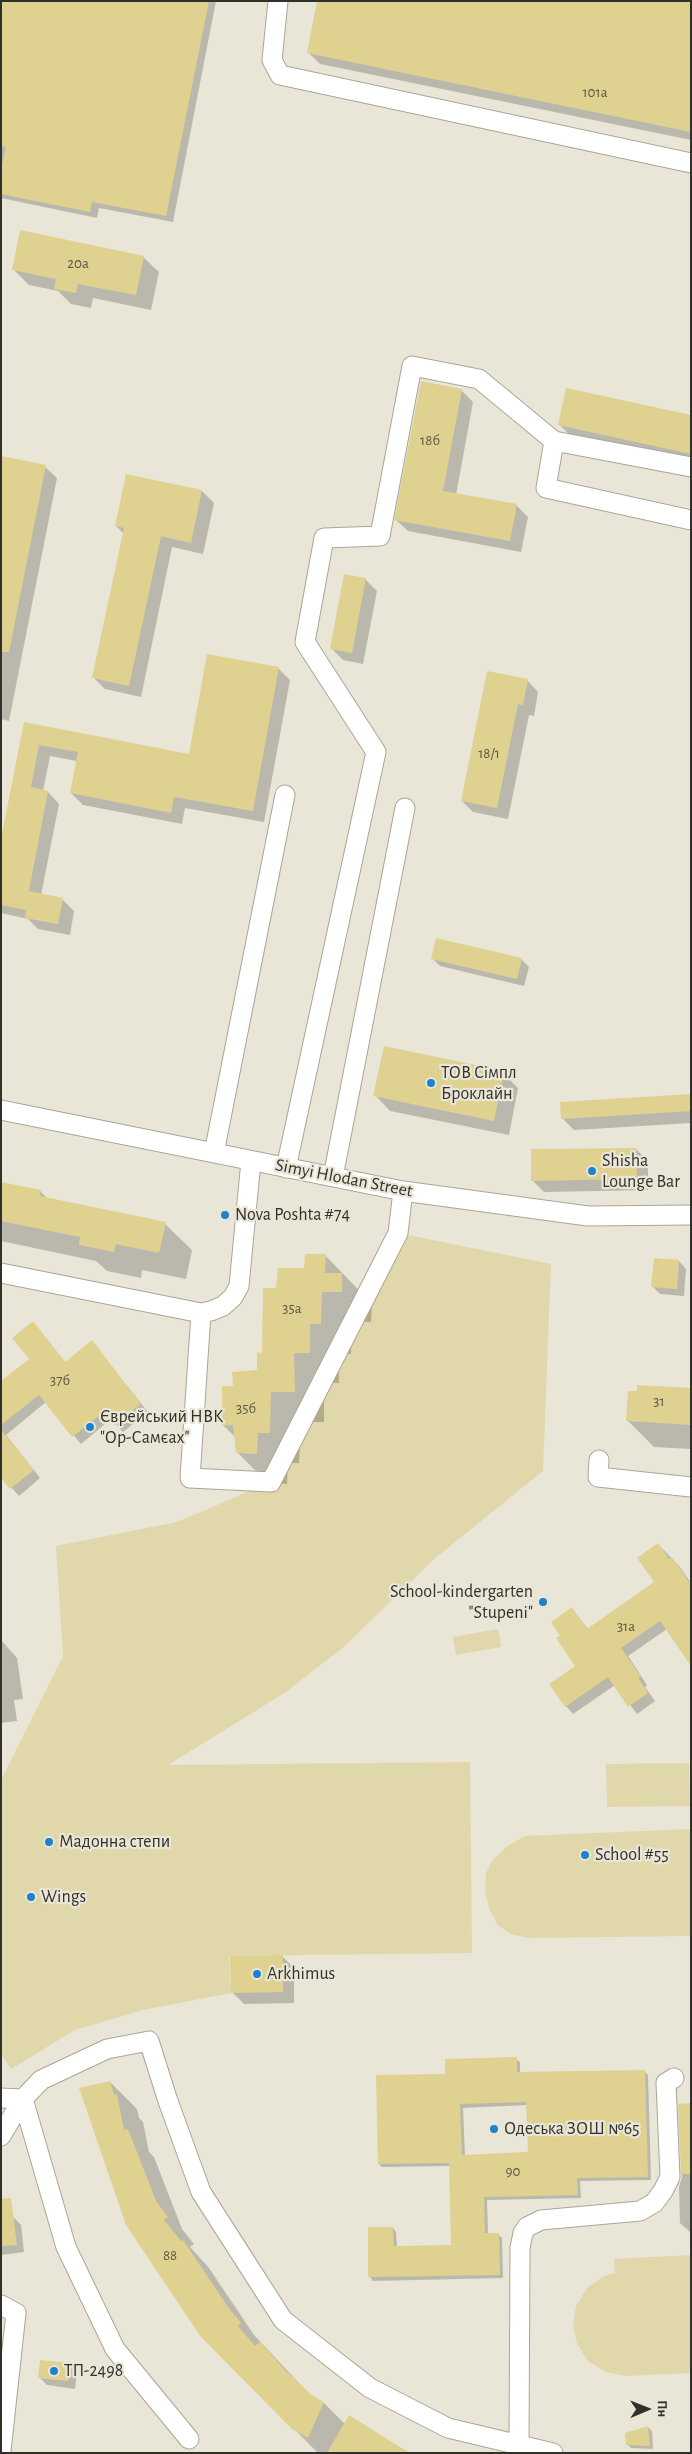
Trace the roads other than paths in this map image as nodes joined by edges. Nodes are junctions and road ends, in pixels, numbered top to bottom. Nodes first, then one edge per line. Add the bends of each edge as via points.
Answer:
1 (278, 1) edge
2 (691, 163) edge
3 (554, 441) junction
4 (691, 467) edge
5 (691, 520) edge
6 (285, 795) dead end
7 (405, 808) dead end
8 (1, 1110) edge
9 (214, 1154) junction
10 (252, 1161) junction
11 (286, 1168) junction
12 (333, 1177) junction
13 (403, 1191) junction
14 (691, 1215) edge
15 (1, 1273) edge
16 (201, 1314) junction
17 (599, 1460) dead end
18 (691, 1487) edge
19 (674, 2078) dead end
20 (1, 2098) edge
21 (22, 2099) junction
22 (1, 2136) edge
23 (1, 2305) edge
24 (189, 2439) dead end
25 (520, 2445) junction
26 (1, 2451) edge
27 (552, 2453) edge

1 - 2 street via 272,60 280,75
3 - 4 street
3 - 5 street via 546,488
3 - 11 street via 479,379 412,366 380,536 324,538 305,642 376,752
6 - 9 street
7 - 12 street
8 - 9 street, Simyi Hlodan Street
9 - 10 street, Simyi Hlodan Street
10 - 11 street, Simyi Hlodan Street
10 - 16 street via 239,1286 223,1306
11 - 12 street, Simyi Hlodan Street
12 - 13 street, Simyi Hlodan Street
13 - 14 street, Simyi Hlodan Street via 588,1216
13 - 16 street via 398,1233 271,1482 190,1478
15 - 16 street
17 - 18 street via 598,1477
19 - 25 street via 666,2083 670,2177 654,2203 640,2211 541,2220 523,2233 520,2248
20 - 21 street
21 - 22 street
21 - 24 street via 66,2247 115,2349
21 - 25 street via 41,2080 60,2069 107,2049 149,2041 201,2192 282,2320 370,2388 448,2428
23 - 26 street via 16,2312
25 - 27 street

